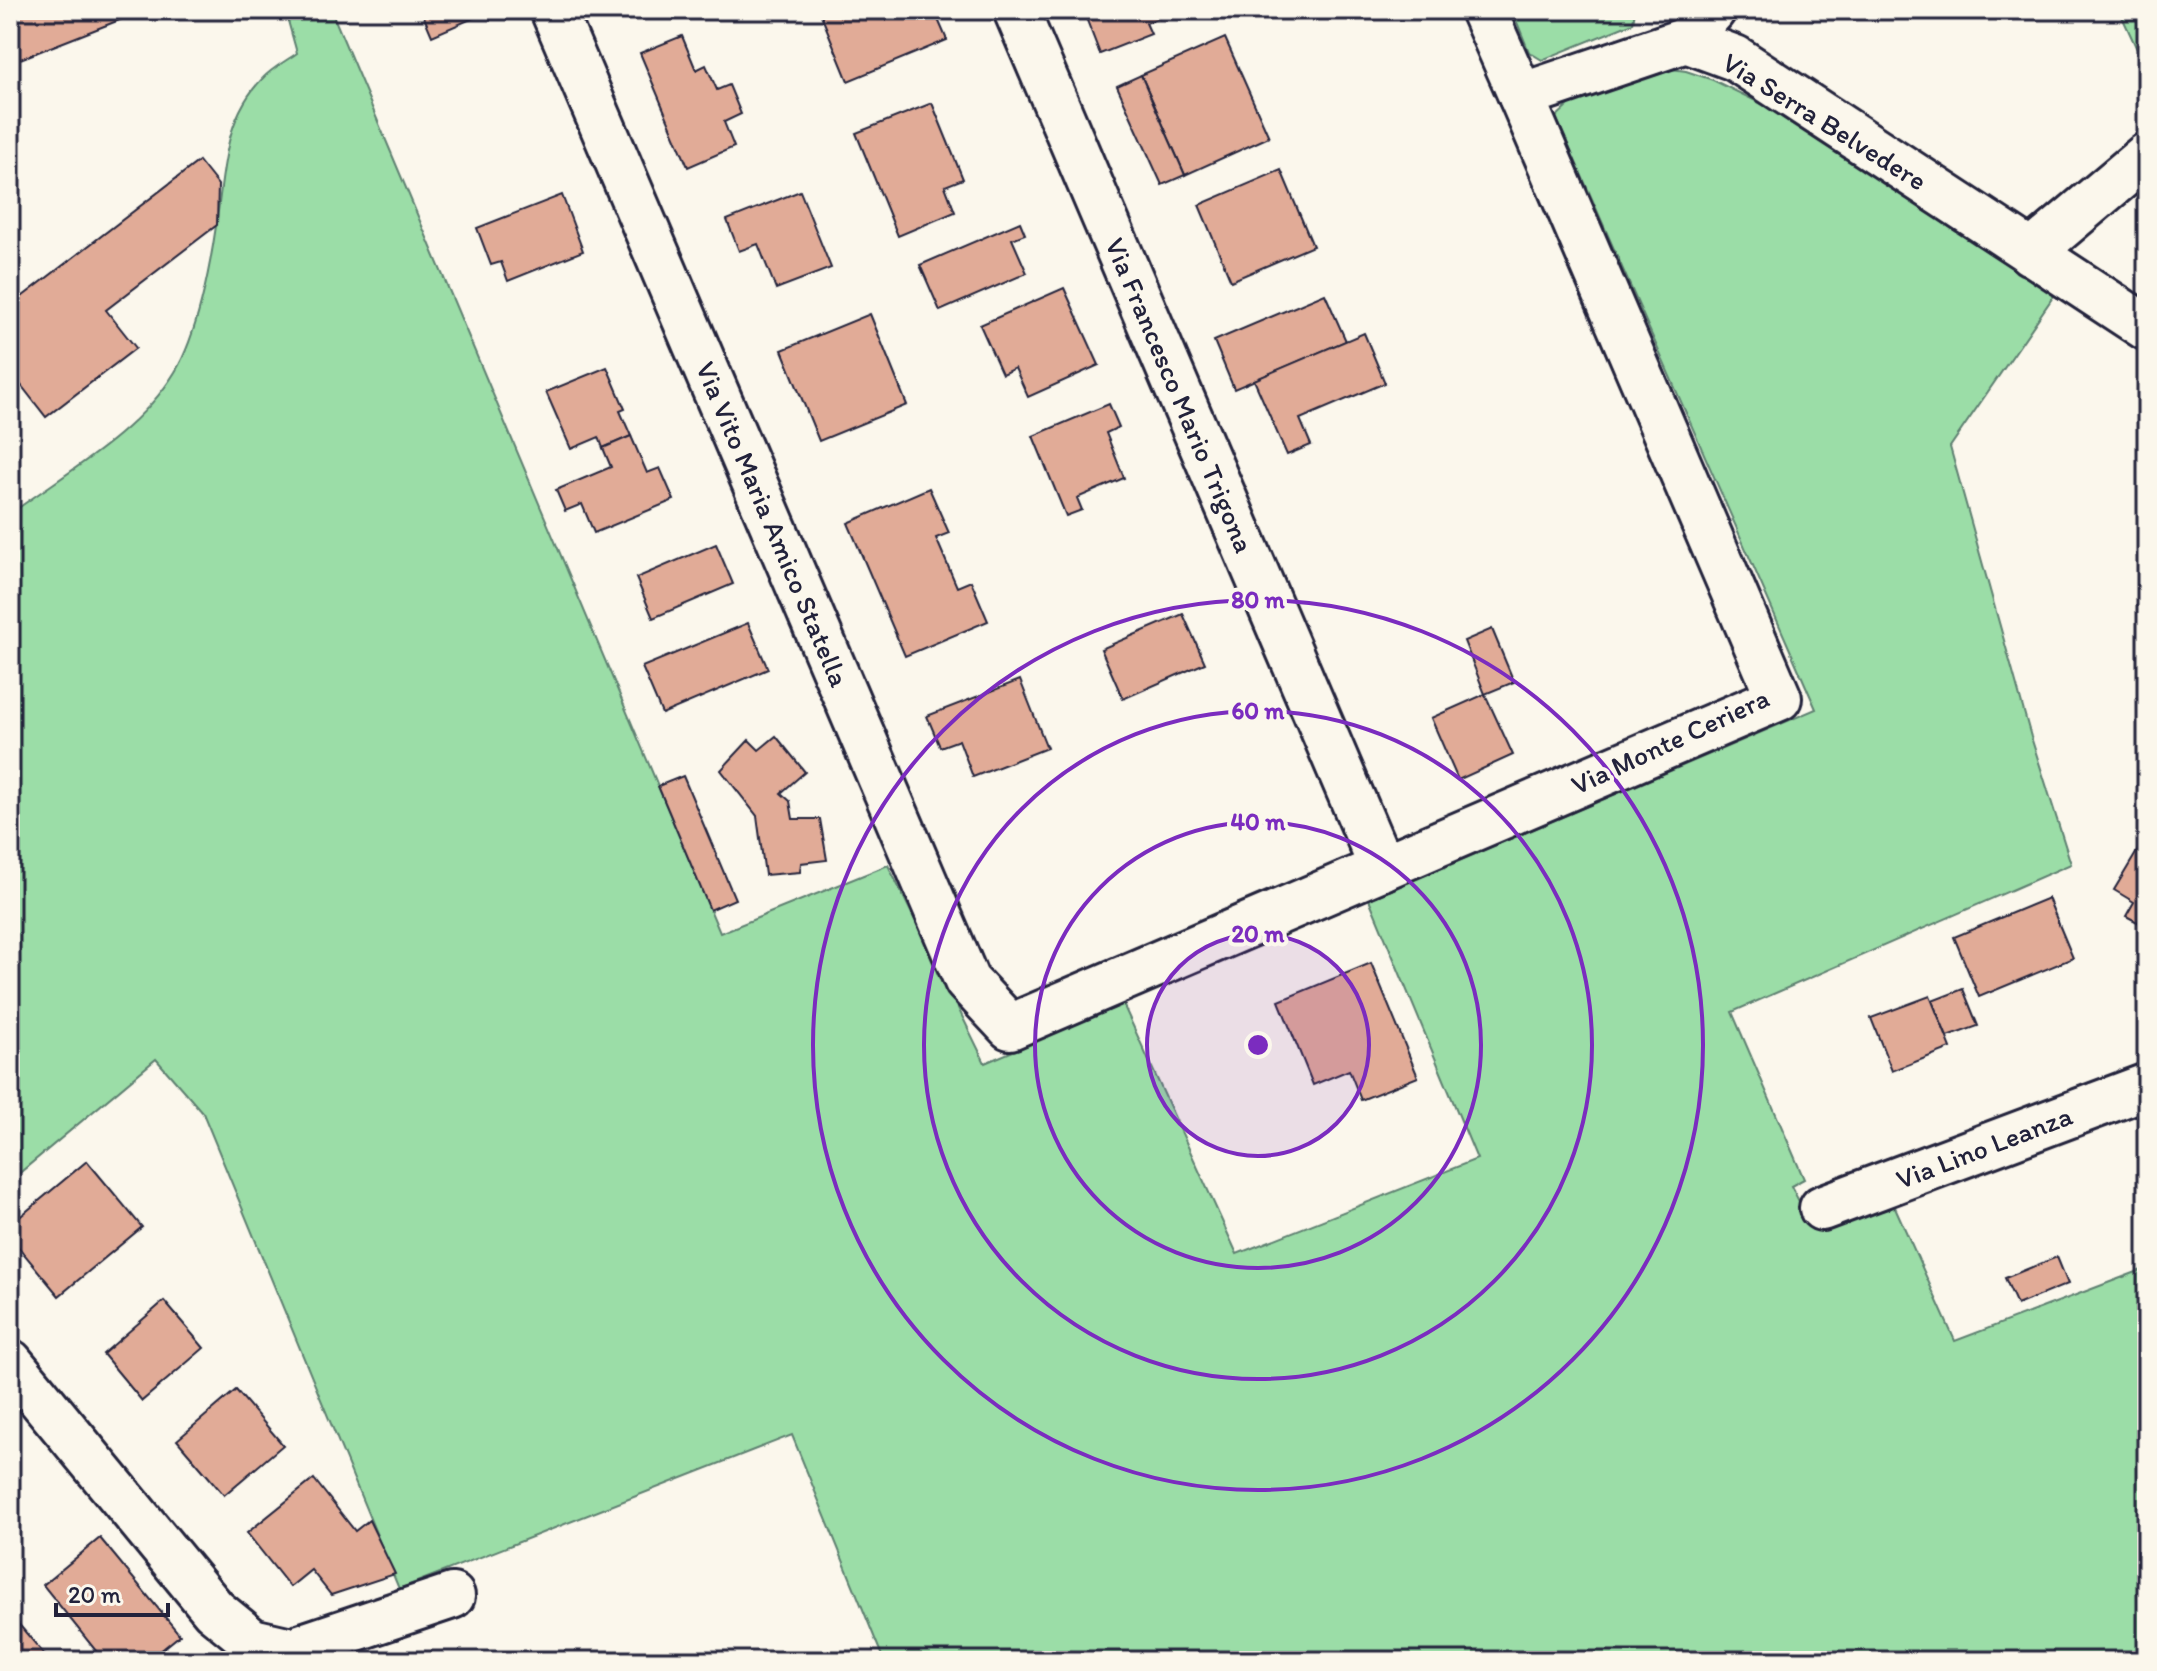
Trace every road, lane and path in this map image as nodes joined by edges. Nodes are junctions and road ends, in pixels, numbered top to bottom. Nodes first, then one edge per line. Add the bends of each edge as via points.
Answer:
1 (553, 10) edge
2 (1016, 10) edge
3 (1483, 10) edge
4 (1699, 25) edge
5 (1521, 96) junction
6 (2147, 155) edge
7 (2031, 253) junction
8 (2147, 328) edge
9 (1382, 868) junction
10 (1010, 1027) joint
11 (2147, 1086) edge
12 (1822, 1208) dead end
13 (10, 1362) edge
14 (452, 1596) dead end

1 - 10 street, Via Vito Maria Amico Statella via 967,981
2 - 9 street, Via Francesco Mario Trigona
3 - 5 street
4 - 5 street, Via Serra Belvedere
4 - 7 street, Via Serra Belvedere via 1735,58
5 - 9 street, Via Monte Ceriera via 1779,698
6 - 7 street
7 - 8 street, Via Serra Belvedere
9 - 10 street, Via Monte Ceriera
11 - 12 street, Via Lino Leanza
13 - 14 street via 214,1610 252,1641 291,1650

